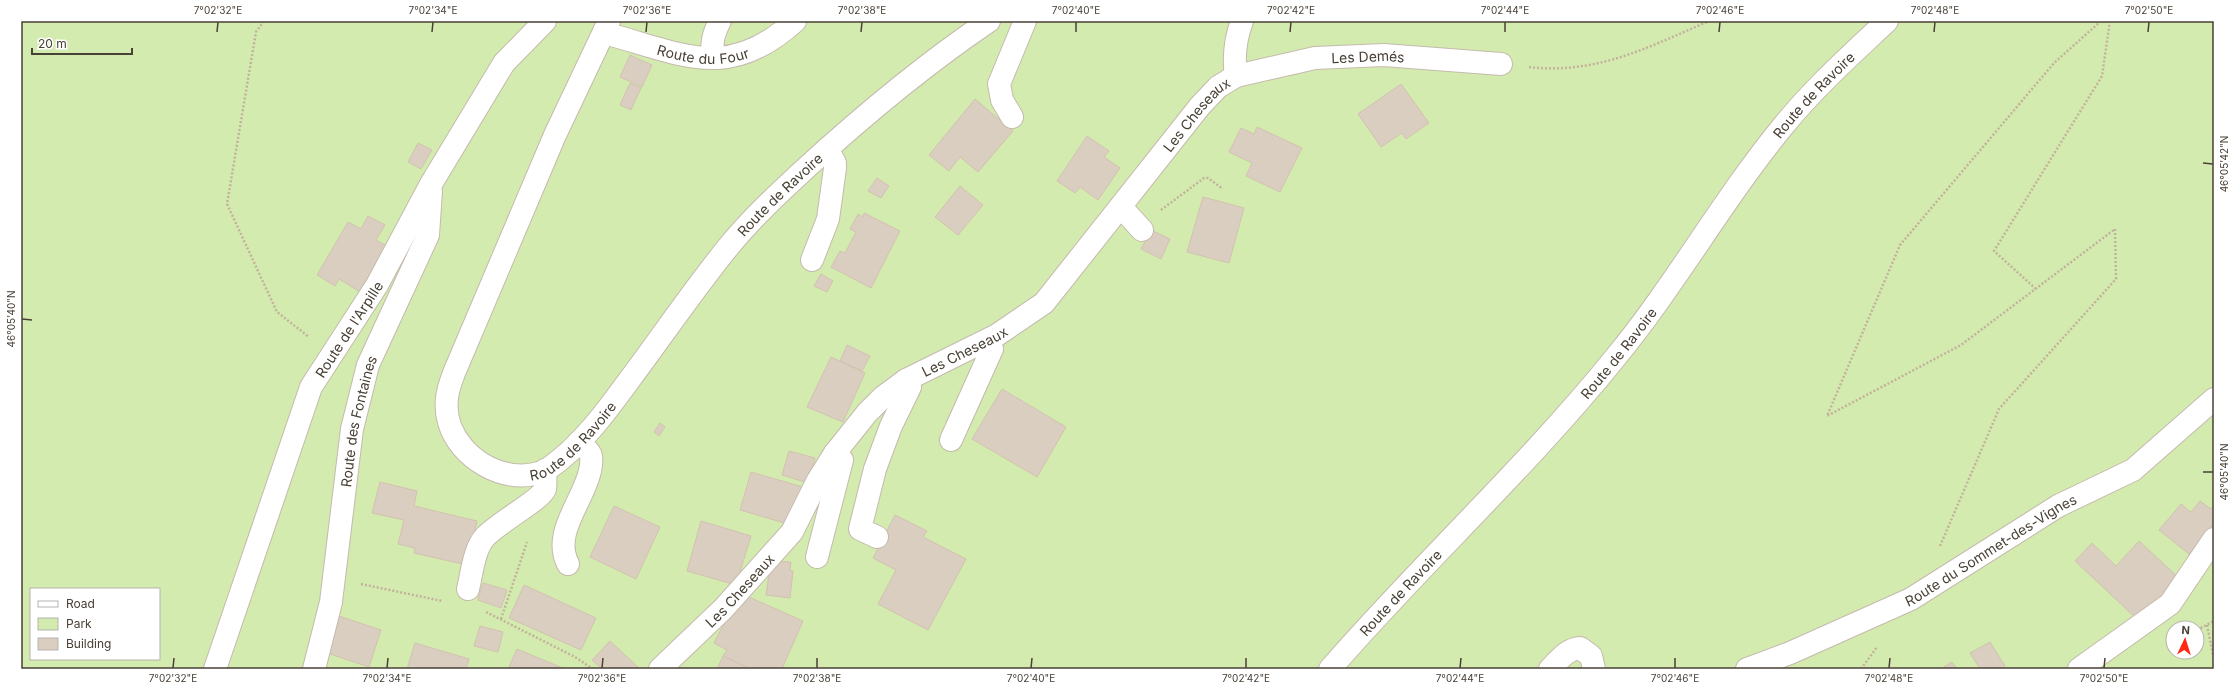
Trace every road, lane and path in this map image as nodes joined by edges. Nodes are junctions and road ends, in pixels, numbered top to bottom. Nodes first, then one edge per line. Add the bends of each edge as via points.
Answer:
1 (264, 21) edge
2 (545, 21) edge
3 (720, 21) edge
4 (795, 21) edge
5 (989, 21) edge
6 (1025, 21) edge
7 (1242, 21) edge
8 (1709, 21) edge
9 (1888, 21) edge
10 (2101, 21) edge
11 (2110, 21) edge
12 (606, 27) edge
13 (713, 58) junction
14 (1501, 64) joint
15 (1236, 76) junction
16 (1012, 117) dead end
17 (827, 149) junction
18 (431, 184) junction
19 (1223, 188) dead end
20 (1126, 201) junction
21 (1142, 230) dead end
22 (812, 260) dead end
23 (2036, 289) junction
24 (988, 340) junction
25 (331, 354) junction
26 (906, 380) junction
27 (2214, 400) edge
28 (951, 440) dead end
29 (579, 442) junction
30 (835, 453) junction
31 (545, 470) junction
32 (533, 501) junction
33 (877, 537) dead end
34 (2214, 539) edge
35 (1937, 552) dead end
36 (817, 557) dead end
37 (568, 564) dead end
38 (468, 589) dead end
39 (501, 619) dead end
40 (2214, 621) edge
41 (2207, 625) joint
42 (1879, 643) dead end
43 (2214, 660) edge
44 (215, 669) edge
45 (314, 669) edge
46 (660, 669) edge
47 (1330, 669) edge
48 (1550, 669) edge
49 (1594, 669) edge
50 (1747, 669) edge
51 (1861, 669) edge
52 (2079, 669) edge

1 - 25 path via 256,32 227,204 277,312
2 - 18 street, Route de l'Arpille via 504,63
3 - 13 street via 714,32
4 - 13 street, Route du Four via 754,50 724,58
5 - 17 street, Route de Ravoire via 937,56
6 - 16 street via 999,84 1002,100
7 - 15 street, Les Cheseaux via 1236,38
8 - 14 path via 1596,65 1552,70
9 - 47 street, Route de Ravoire via 1821,84 1785,124 1751,168 1653,311 1614,360
10 - 23 path via 2054,63 1900,245 1827,416 1961,345
11 - 23 path via 2102,76 1994,251
12 - 13 street, Route du Four via 683,56
12 - 31 street, Route de Ravoire via 554,135 447,394 448,414 455,436 469,456 486,467 506,474 525,476
14 - 15 street, Les Demés via 1384,55 1315,58
15 - 20 street, Les Cheseaux via 1218,87
17 - 22 street via 835,168 828,219
17 - 29 street, Route de Ravoire via 767,205 730,246 608,409
18 - 25 street, Route de l'Arpille via 377,285
18 - 45 street, Route des Fontaines via 428,234 368,365 352,428 331,602
19 - 20 path via 1204,178 1154,214
20 - 21 street
20 - 24 street, Les Cheseaux via 1044,303
23 - 35 path via 2115,229 2116,279 1999,409
24 - 26 street, Les Cheseaux
24 - 28 street via 992,350
25 - 44 street, Route de l'Arpille via 311,387
26 - 30 street, Les Cheseaux via 883,397
26 - 33 street via 910,387 891,426 875,469 860,529
27 - 50 street, Route du Sommet-des-Vignes via 2134,470 2058,506 1910,599 1790,653
29 - 31 street, Route de Ravoire via 567,455
29 - 37 street via 591,455 592,462 585,488 562,541 563,554
30 - 36 street via 842,460
30 - 46 street, Les Cheseaux via 818,480 792,532 723,609
31 - 32 street via 545,490
32 - 38 street via 485,537
32 - 39 path via 534,510 526,544
34 - 52 street via 2170,604
40 - 41 path
41 - 43 path
42 - 51 path
48 - 49 street via 1566,653 1580,648 1591,656

